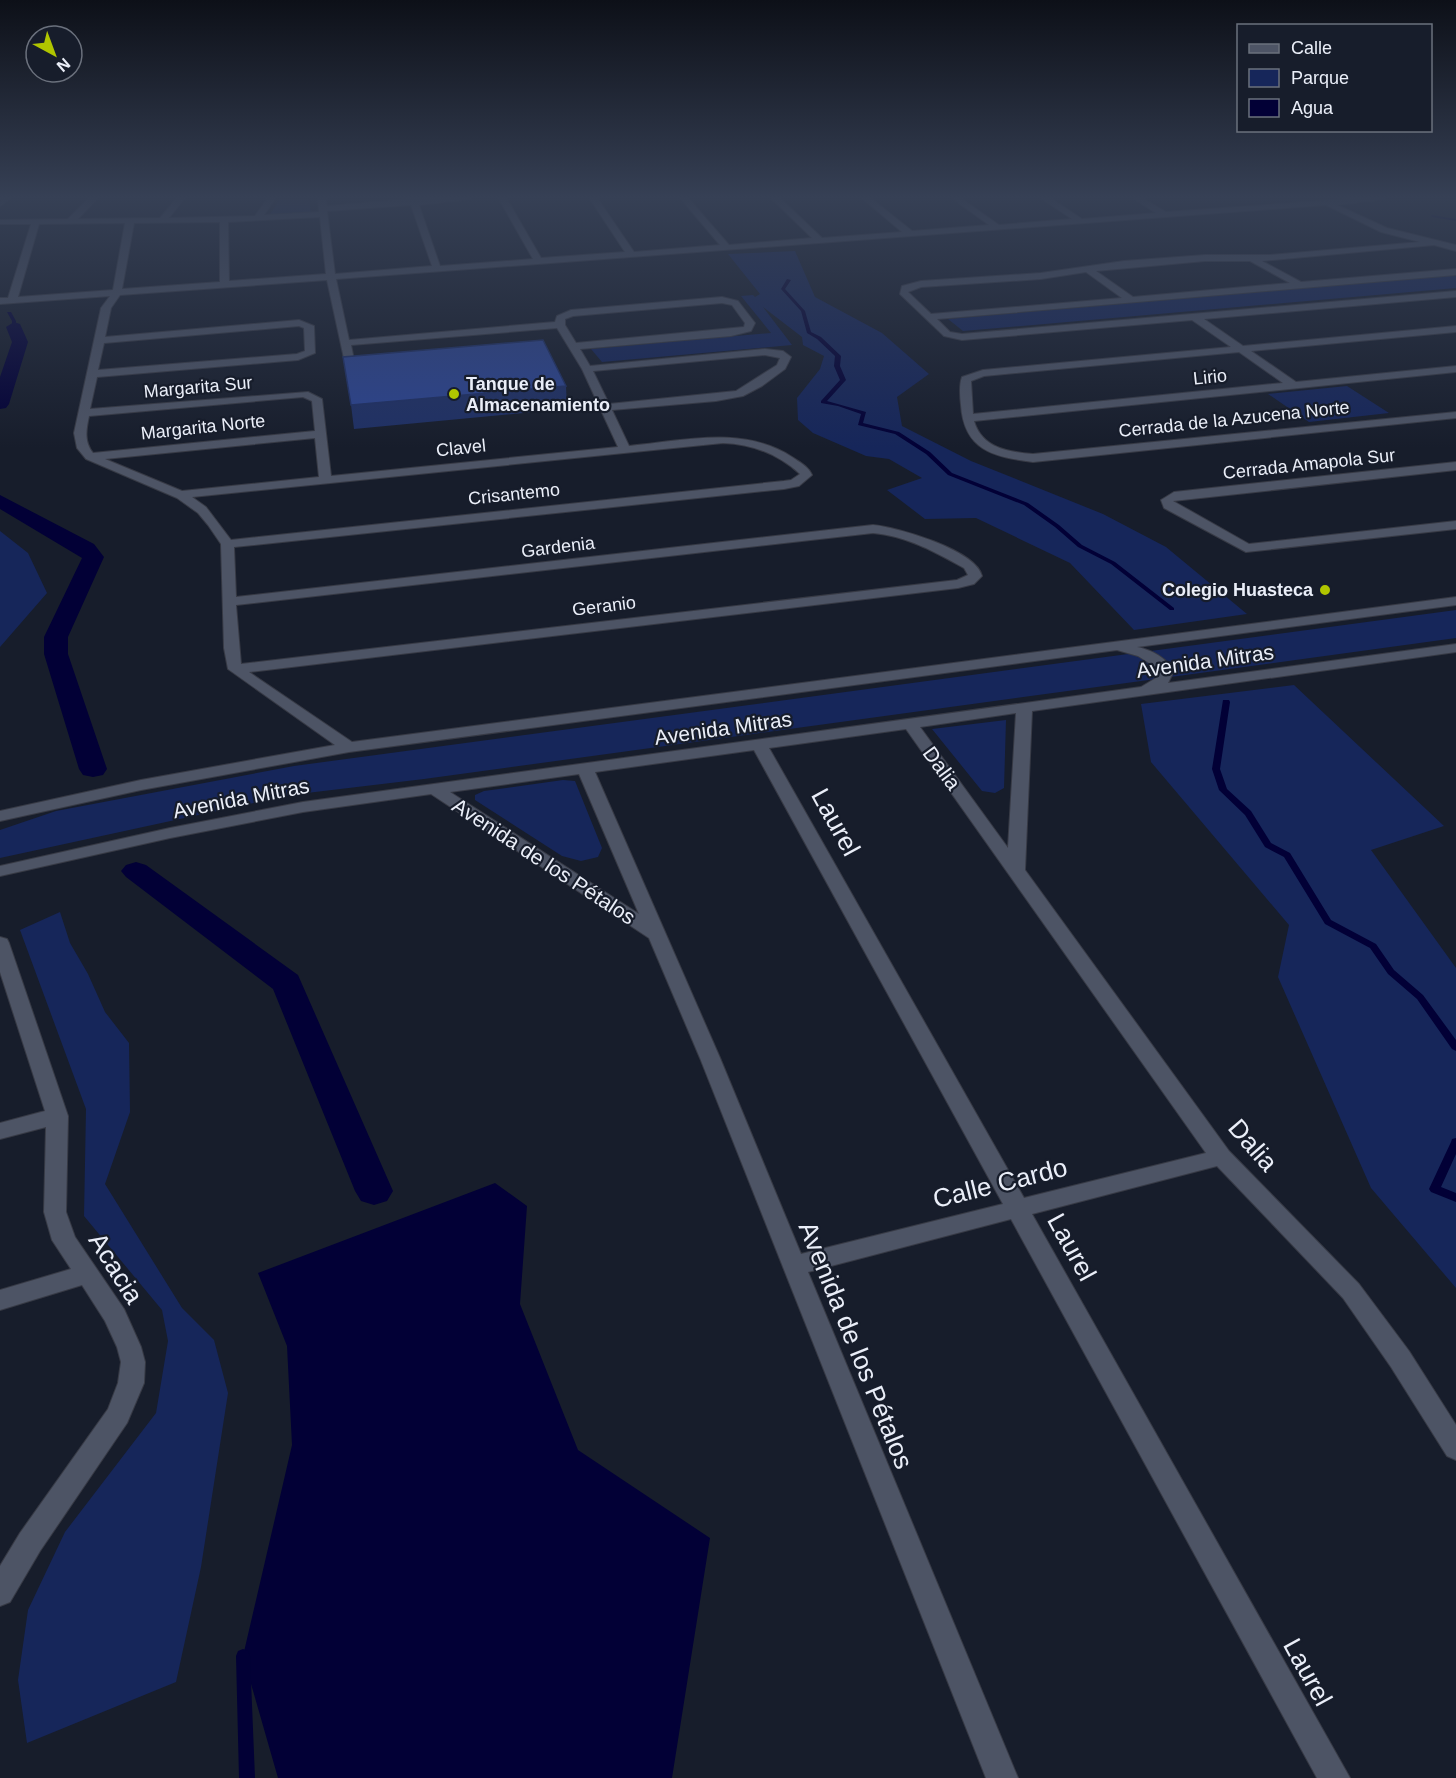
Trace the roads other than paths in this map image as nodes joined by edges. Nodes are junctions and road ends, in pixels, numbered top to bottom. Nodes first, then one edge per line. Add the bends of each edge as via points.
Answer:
1 (18, 282) edge
2 (119, 282) edge
3 (256, 282) edge
4 (332, 282) edge
5 (966, 282) edge
6 (1106, 282) edge
7 (1294, 282) edge
8 (1336, 282) edge
9 (225, 284) joint
10 (1299, 285) junction
11 (117, 293) junction
12 (1456, 294) edge
13 (1132, 300) junction
14 (0, 301) edge
15 (12, 301) junction
16 (1193, 316) junction
17 (928, 317) junction
18 (562, 320) junction
19 (1456, 329) edge
20 (100, 340) junction
21 (344, 343) junction
22 (574, 346) junction
23 (1243, 349) junction
24 (587, 369) junction
25 (1456, 369) edge
26 (93, 374) junction
27 (352, 375) edge
28 (1293, 385) junction
29 (606, 407) junction
30 (85, 413) junction
31 (1456, 415) edge
32 (967, 418) junction
33 (320, 434) junction
34 (626, 450) junction
35 (90, 457) junction
36 (1456, 466) edge
37 (803, 479) joint
38 (325, 480) junction
39 (181, 495) junction
40 (1456, 525) edge
41 (227, 544) junction
42 (975, 576) joint
43 (1456, 601) edge
44 (229, 602) junction
45 (1106, 647) junction
46 (1456, 648) edge
47 (235, 669) junction
48 (1146, 690) junction
49 (1024, 708) junction
50 (910, 723) junction
51 (759, 744) junction
52 (350, 747) junction
53 (585, 768) junction
54 (433, 788) junction
55 (0, 816) edge
56 (0, 871) edge
57 (1016, 871) junction
58 (656, 934) junction
59 (0, 944) edge
60 (9, 996) edge
61 (57, 1116) junction
62 (0, 1131) edge
63 (1221, 1157) junction
64 (1018, 1208) junction
65 (793, 1266) junction
66 (88, 1274) junction
67 (0, 1300) edge
68 (1456, 1449) edge
69 (0, 1592) edge
70 (1002, 1778) edge
71 (1334, 1778) edge

1 - 15 street
2 - 11 street
3 - 9 street
4 - 21 street
5 - 17 street via 904,288 903,292
6 - 13 street
7 - 10 street
8 - 10 street
9 - 11 street
10 - 13 street
11 - 15 street
11 - 20 street via 106,308
12 - 16 street
13 - 17 street
14 - 15 street
16 - 17 street via 962,337 947,334
16 - 23 street
18 - 21 street
18 - 22 street
18 - 22 street via 729,301 750,323 748,329 731,333
19 - 23 street
20 - 26 street
20 - 26 street via 306,325 310,353
21 - 27 street
22 - 24 street
23 - 28 street
23 - 32 street via 973,375 966,379
24 - 29 street
24 - 29 street via 779,353 786,357 785,364 739,394
25 - 28 street, Lirio
26 - 30 street
28 - 32 street, Lirio
29 - 34 street
30 - 33 street, Margarita Sur via 304,394 317,399
30 - 35 street via 80,434
31 - 32 street, Cerrada de la Azucena Norte via 1017,457 977,439
33 - 35 street, Margarita Norte
33 - 38 street
34 - 37 street, Clavel via 746,441 773,449 804,471
34 - 38 street, Clavel
35 - 39 street
36 - 40 street, Cerrada Amapola Sur via 1167,500 1168,505 1246,548
37 - 41 street, Crisantemo via 784,485
38 - 39 street, Clavel
39 - 41 street via 202,510
41 - 44 street
42 - 44 street, Gardenia via 969,565 917,538 891,530 856,531
42 - 47 street, Geranio via 958,584
43 - 45 street, Avenida Mitras
44 - 47 street
45 - 48 street via 1143,653 1164,666 1162,681
45 - 52 street, Avenida Mitras
46 - 48 street, Avenida Mitras
47 - 52 street
48 - 49 street, Avenida Mitras
49 - 50 street, Avenida Mitras
49 - 57 street
50 - 51 street, Avenida Mitras
50 - 57 street, Dalia
51 - 53 street, Avenida Mitras
51 - 64 street, Laurel
52 - 55 street, Avenida Mitras
53 - 54 street, Avenida Mitras
53 - 58 street, Avenida de los Pétalos
54 - 56 street, Avenida Mitras via 303,807
54 - 58 street, Avenida de los Pétalos
57 - 63 street, Dalia
58 - 65 street, Avenida de los Pétalos
59 - 60 street, Acacia
60 - 61 street, Acacia
61 - 62 street
61 - 66 street, Acacia via 55,1212 64,1240
63 - 64 street, Calle Cardo
63 - 68 street, Dalia via 1351,1291 1400,1359
64 - 65 street, Calle Cardo
64 - 71 street, Laurel
65 - 70 street, Avenida de los Pétalos
66 - 67 street
66 - 69 street, Acacia via 129,1347 133,1362 131,1383 118,1415

